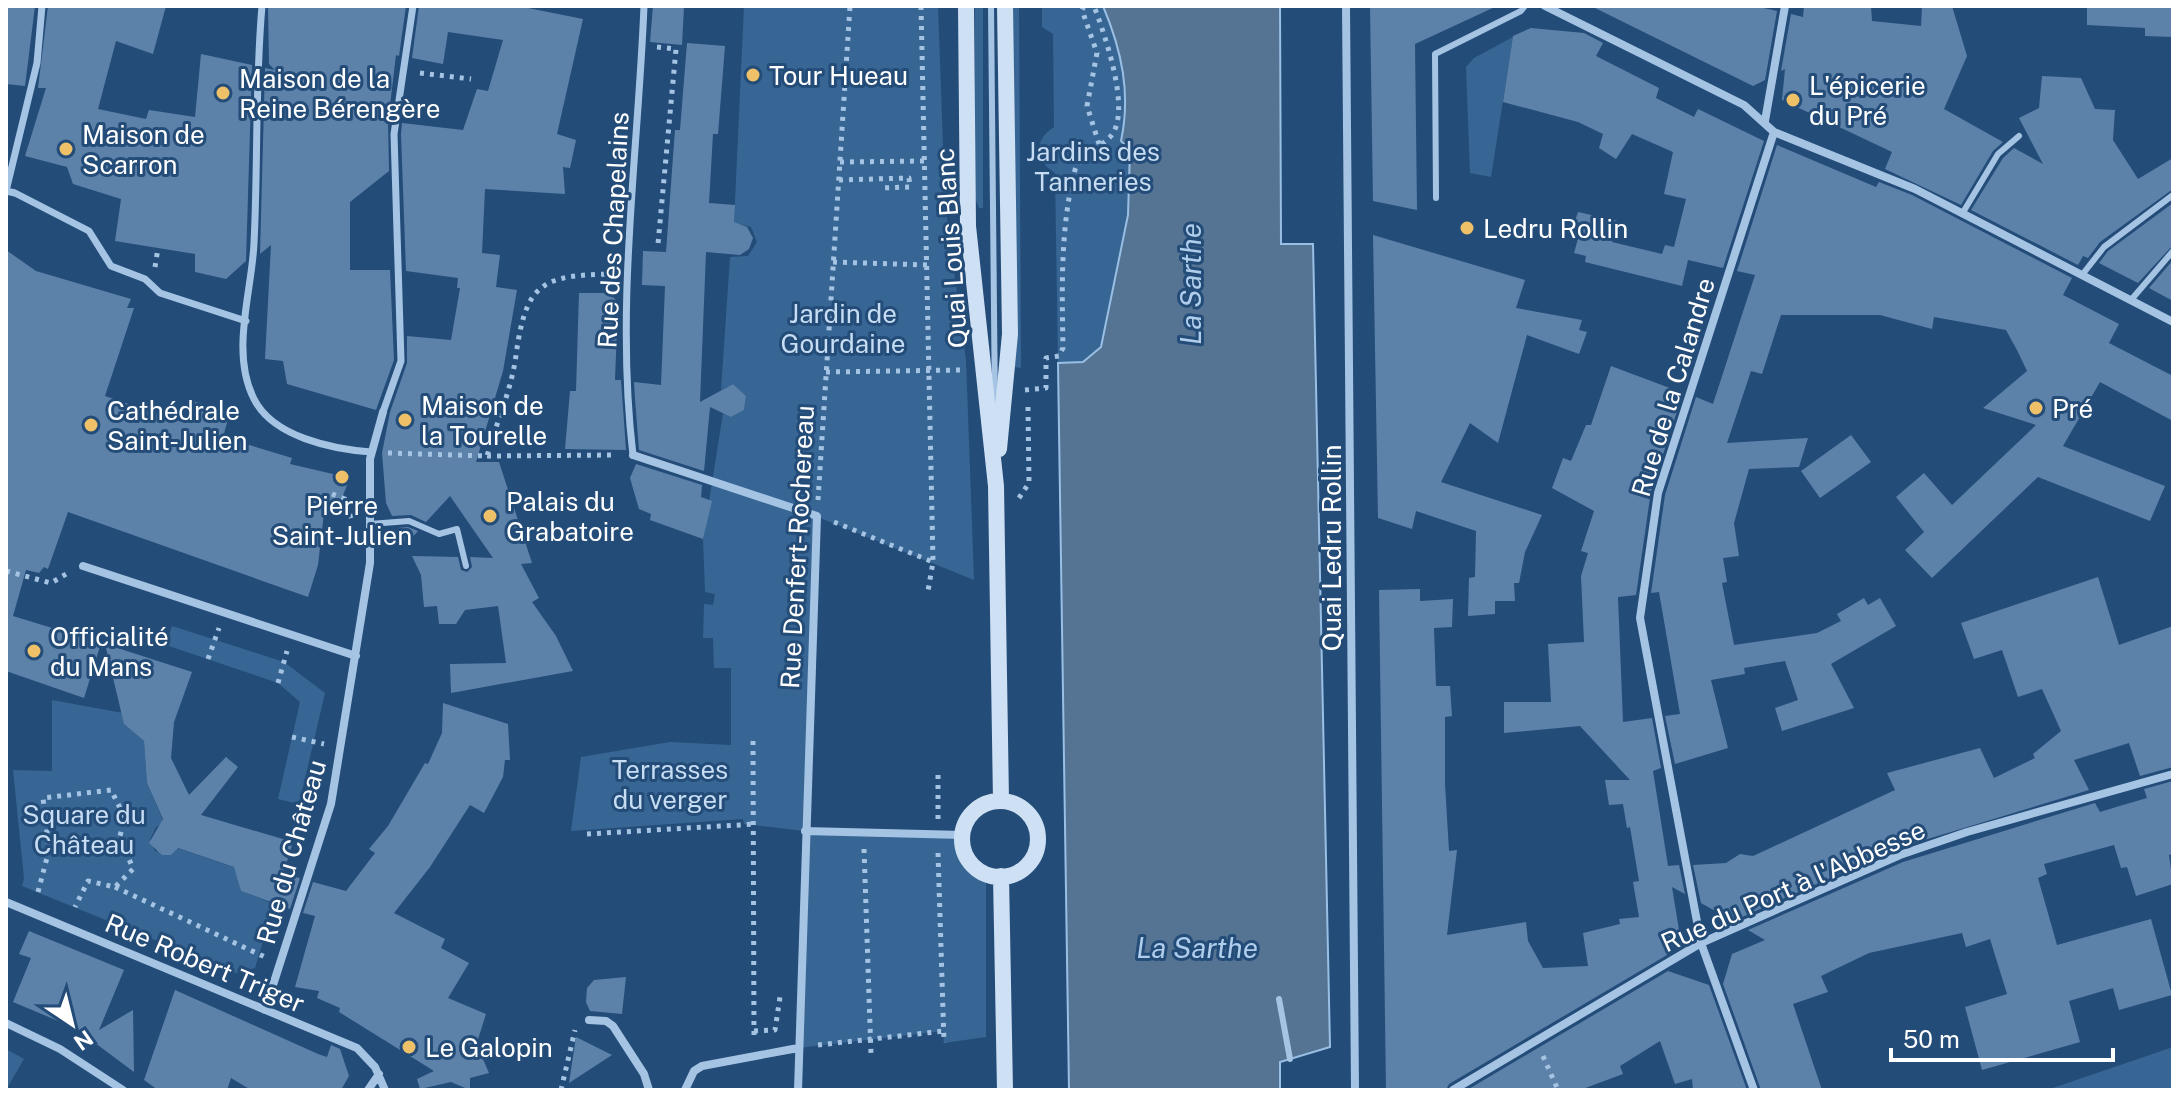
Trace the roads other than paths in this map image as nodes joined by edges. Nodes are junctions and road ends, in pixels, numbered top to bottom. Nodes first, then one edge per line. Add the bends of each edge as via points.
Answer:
1 (42, 6) edge
2 (262, 6) edge
3 (413, 6) edge
4 (644, 6) edge
5 (966, 6) edge
6 (991, 6) edge
7 (1005, 6) edge
8 (1346, 6) edge
9 (1525, 6) edge
10 (1545, 6) edge
11 (1785, 6) edge
12 (1765, 121) junction
13 (1774, 132) junction
14 (2019, 136) dead end
15 (6, 191) edge
16 (2173, 195) edge
17 (1436, 198) dead end
18 (1962, 214) junction
19 (2173, 251) edge
20 (2082, 275) junction
21 (2131, 300) junction
22 (246, 321) junction
23 (2173, 322) edge
24 (383, 412) joint
25 (371, 452) junction
26 (633, 455) joint
27 (996, 486) junction
28 (370, 524) junction
29 (83, 566) road end
30 (466, 566) dead end
31 (356, 656) junction
32 (2173, 774) edge
33 (1001, 801) junction
34 (805, 831) junction
35 (963, 835) junction
36 (1001, 876) junction
37 (6, 902) edge
38 (1701, 943) junction
39 (1279, 999) dead end
40 (265, 1010) junction
41 (589, 1020) road end
42 (6, 1023) edge
43 (798, 1048) junction
44 (1290, 1059) dead end
45 (379, 1074) junction
46 (123, 1090) edge
47 (368, 1090) edge
48 (385, 1090) edge
49 (649, 1090) edge
50 (685, 1090) edge
51 (798, 1090) edge
52 (1005, 1090) edge
53 (1355, 1090) edge
54 (1453, 1090) edge
55 (1754, 1090) edge

1 - 15 street via 37,63
2 - 22 street via 254,248
3 - 24 street via 394,134 401,361
4 - 26 street, Rue des Chapelains via 626,392
5 - 27 main road, Quai Louis Blanc via 968,226
6 - 27 lane, Quai Louis Blanc
7 - 27 main road, Quai Louis Blanc via 1010,334
8 - 53 street, Quai Ledru Rollin
9 - 17 lane via 1435,54
10 - 12 street via 1744,105
11 - 12 street
12 - 13 street
13 - 18 street via 1915,189
13 - 38 street, Rue de la Calandre via 1658,493 1640,618
14 - 18 lane via 1998,154
15 - 22 street via 89,231 107,263 145,279 160,293
16 - 20 lane via 2104,247
18 - 20 street
19 - 21 lane
20 - 21 street
21 - 23 street
22 - 25 street via 247,379 268,418 344,450
24 - 25 street, Rue du Château
25 - 28 street, Rue du Château
26 - 34 street, Rue Denfert-Rochereau via 817,516
27 - 33 main road, Quai Louis Blanc
28 - 30 lane via 409,521 439,534 457,529
28 - 31 street, Rue du Château via 370,563
29 - 31 street
31 - 40 street, Rue du Château via 331,804
32 - 38 street, Rue du Port à l'Abbesse via 1900,855
33 - 35 main road via 975,811
33 - 36 main road via 1024,809 1035,822 1038,838 1030,862
34 - 35 street
34 - 43 street, Rue Denfert-Rochereau
35 - 36 main road via 974,865
36 - 52 main road
37 - 40 street, Rue Robert Triger
38 - 54 street, Rue du Port à l'Abbesse
38 - 55 street, Rue de la Calandre
39 - 44 lane
40 - 45 street, Rue Robert Triger via 357,1048
41 - 49 street via 613,1026
42 - 46 street via 60,1049
43 - 50 street via 702,1066
43 - 51 street, Rue Denfert-Rochereau
45 - 47 street
45 - 48 street

